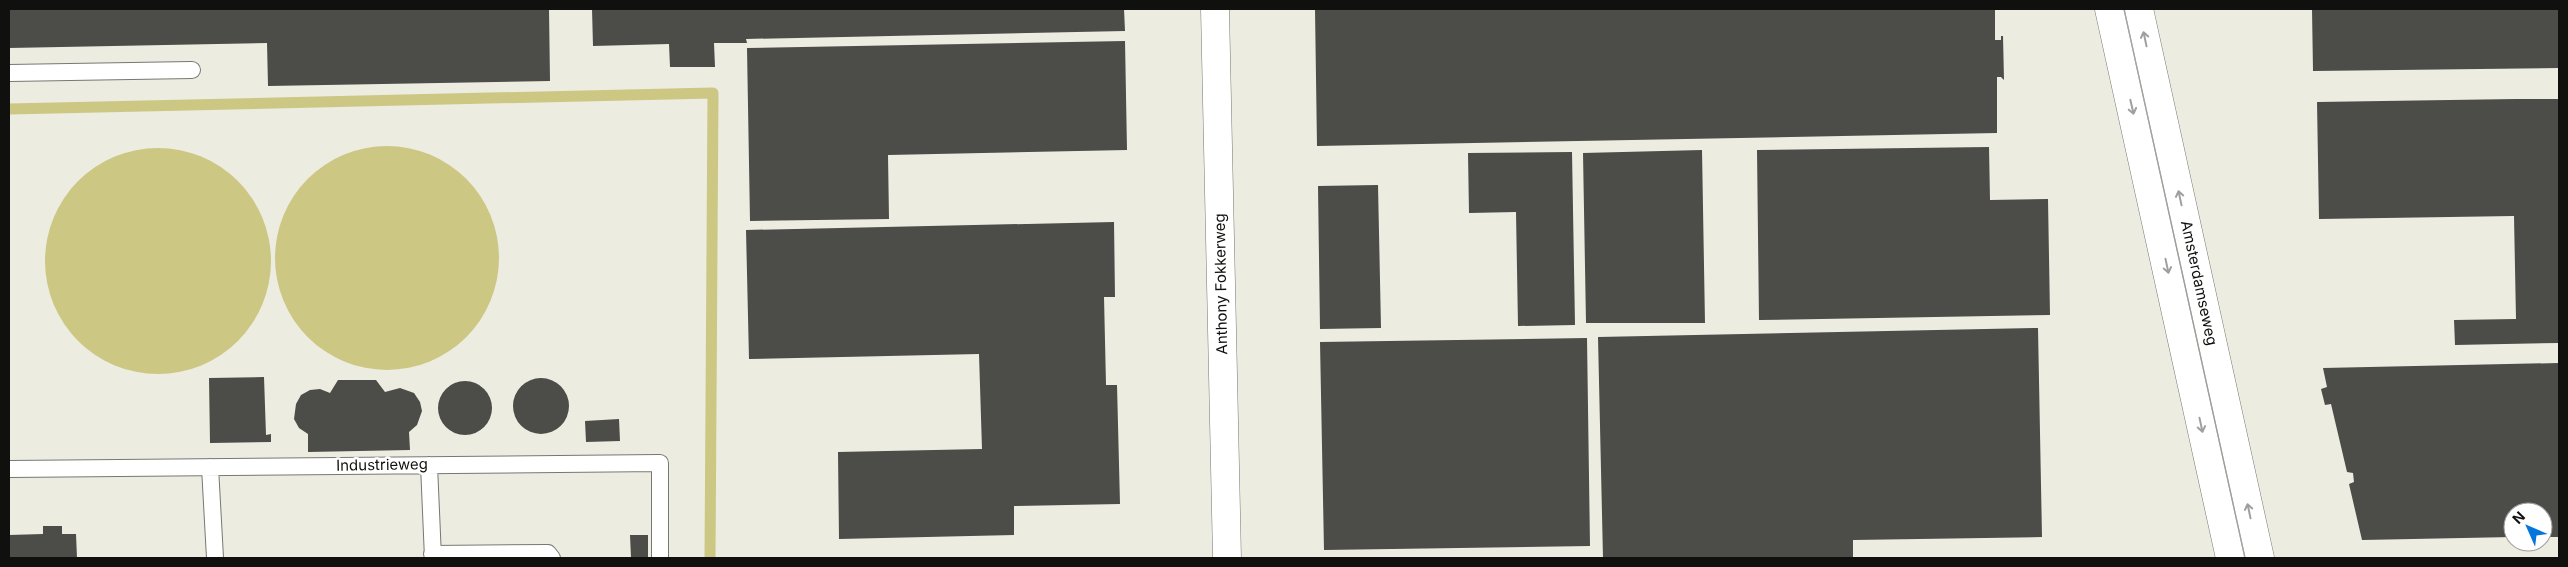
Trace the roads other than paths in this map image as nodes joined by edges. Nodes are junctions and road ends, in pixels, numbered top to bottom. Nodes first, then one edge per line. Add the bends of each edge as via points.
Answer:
1 (1215, 9) edge
2 (2110, 9) edge
3 (2139, 9) edge
4 (192, 70) dead end
5 (9, 73) edge
6 (429, 465) junction
7 (210, 467) junction
8 (9, 470) edge
9 (432, 556) edge
10 (215, 558) edge
11 (552, 558) edge
12 (660, 558) edge
13 (1227, 558) edge
14 (2230, 558) edge
15 (2260, 558) edge

1 - 13 street, Anthony Fokkerweg
2 -> 14 street, Amsterdamseweg
15 -> 3 street, Amsterdamseweg
4 - 5 lane
6 - 7 lane, Industrieweg
6 - 9 lane
6 - 12 lane, Industrieweg via 660,463
7 - 8 lane, Industrieweg
7 - 10 lane
9 - 11 lane via 548,553

